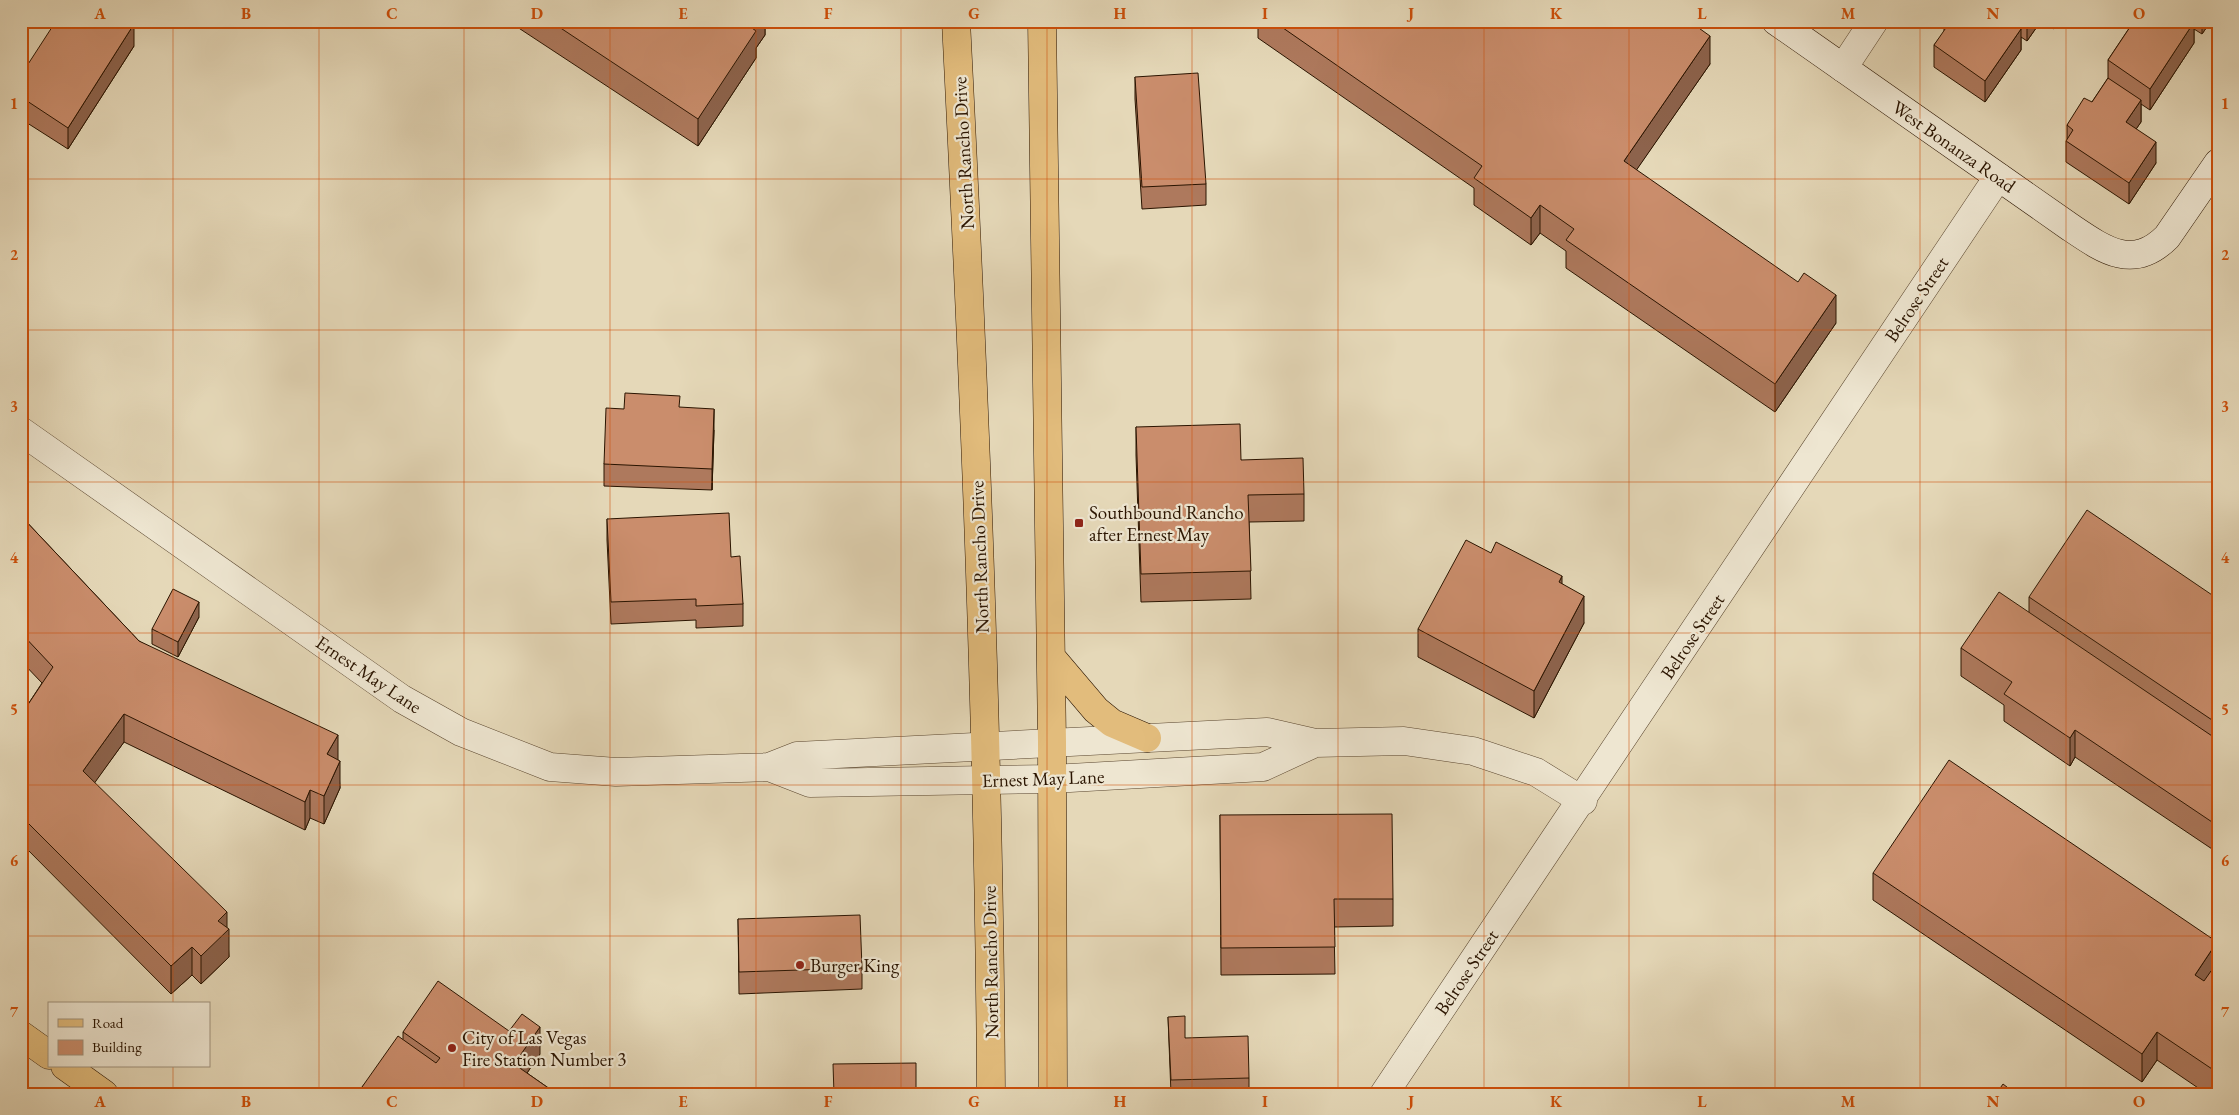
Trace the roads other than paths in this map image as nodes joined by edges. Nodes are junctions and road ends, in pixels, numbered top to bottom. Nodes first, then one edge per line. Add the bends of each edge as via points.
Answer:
1 (956, 21) edge
2 (1042, 21) edge
3 (1776, 21) edge
4 (1874, 21) edge
5 (1843, 68) junction
6 (2218, 163) edge
7 (1998, 177) junction
8 (21, 431) edge
9 (1050, 656) junction
10 (1147, 738) junction
11 (1052, 742) junction
12 (1315, 743) junction
13 (986, 746) junction
14 (769, 767) junction
15 (1052, 779) junction
16 (986, 780) junction
17 (1583, 801) junction
18 (21, 1035) edge
19 (48, 1054) edge
20 (68, 1068) edge
21 (104, 1094) edge
22 (991, 1094) edge
23 (1052, 1094) edge
24 (1384, 1094) edge

1 - 13 main road, North Rancho Drive via 970,279
2 - 9 main road
3 - 5 street, West Bonanza Road
4 - 5 street
5 - 7 street, West Bonanza Road
6 - 7 street, West Bonanza Road via 2167,237 2157,247 2127,256 2104,248
7 - 17 street, Belrose Street
8 - 14 street, Ernest May Lane via 402,699 461,732 550,767 616,772
9 - 10 main road via 1096,710 1112,723
9 - 11 main road
10 - 11 street, Ernest May Lane
10 - 12 street, Ernest May Lane via 1267,732
11 - 13 street, Ernest May Lane
11 - 15 main road
12 - 15 street, Ernest May Lane via 1263,767
12 - 17 street, Ernest May Lane via 1404,741 1473,751 1536,772
13 - 14 street, Ernest May Lane via 797,756
13 - 16 main road, North Rancho Drive
14 - 16 street, Ernest May Lane via 810,783
15 - 16 street, Ernest May Lane
15 - 23 main road
16 - 22 main road, North Rancho Drive
17 - 24 street, Belrose Street
18 - 19 main road
20 - 21 main road

